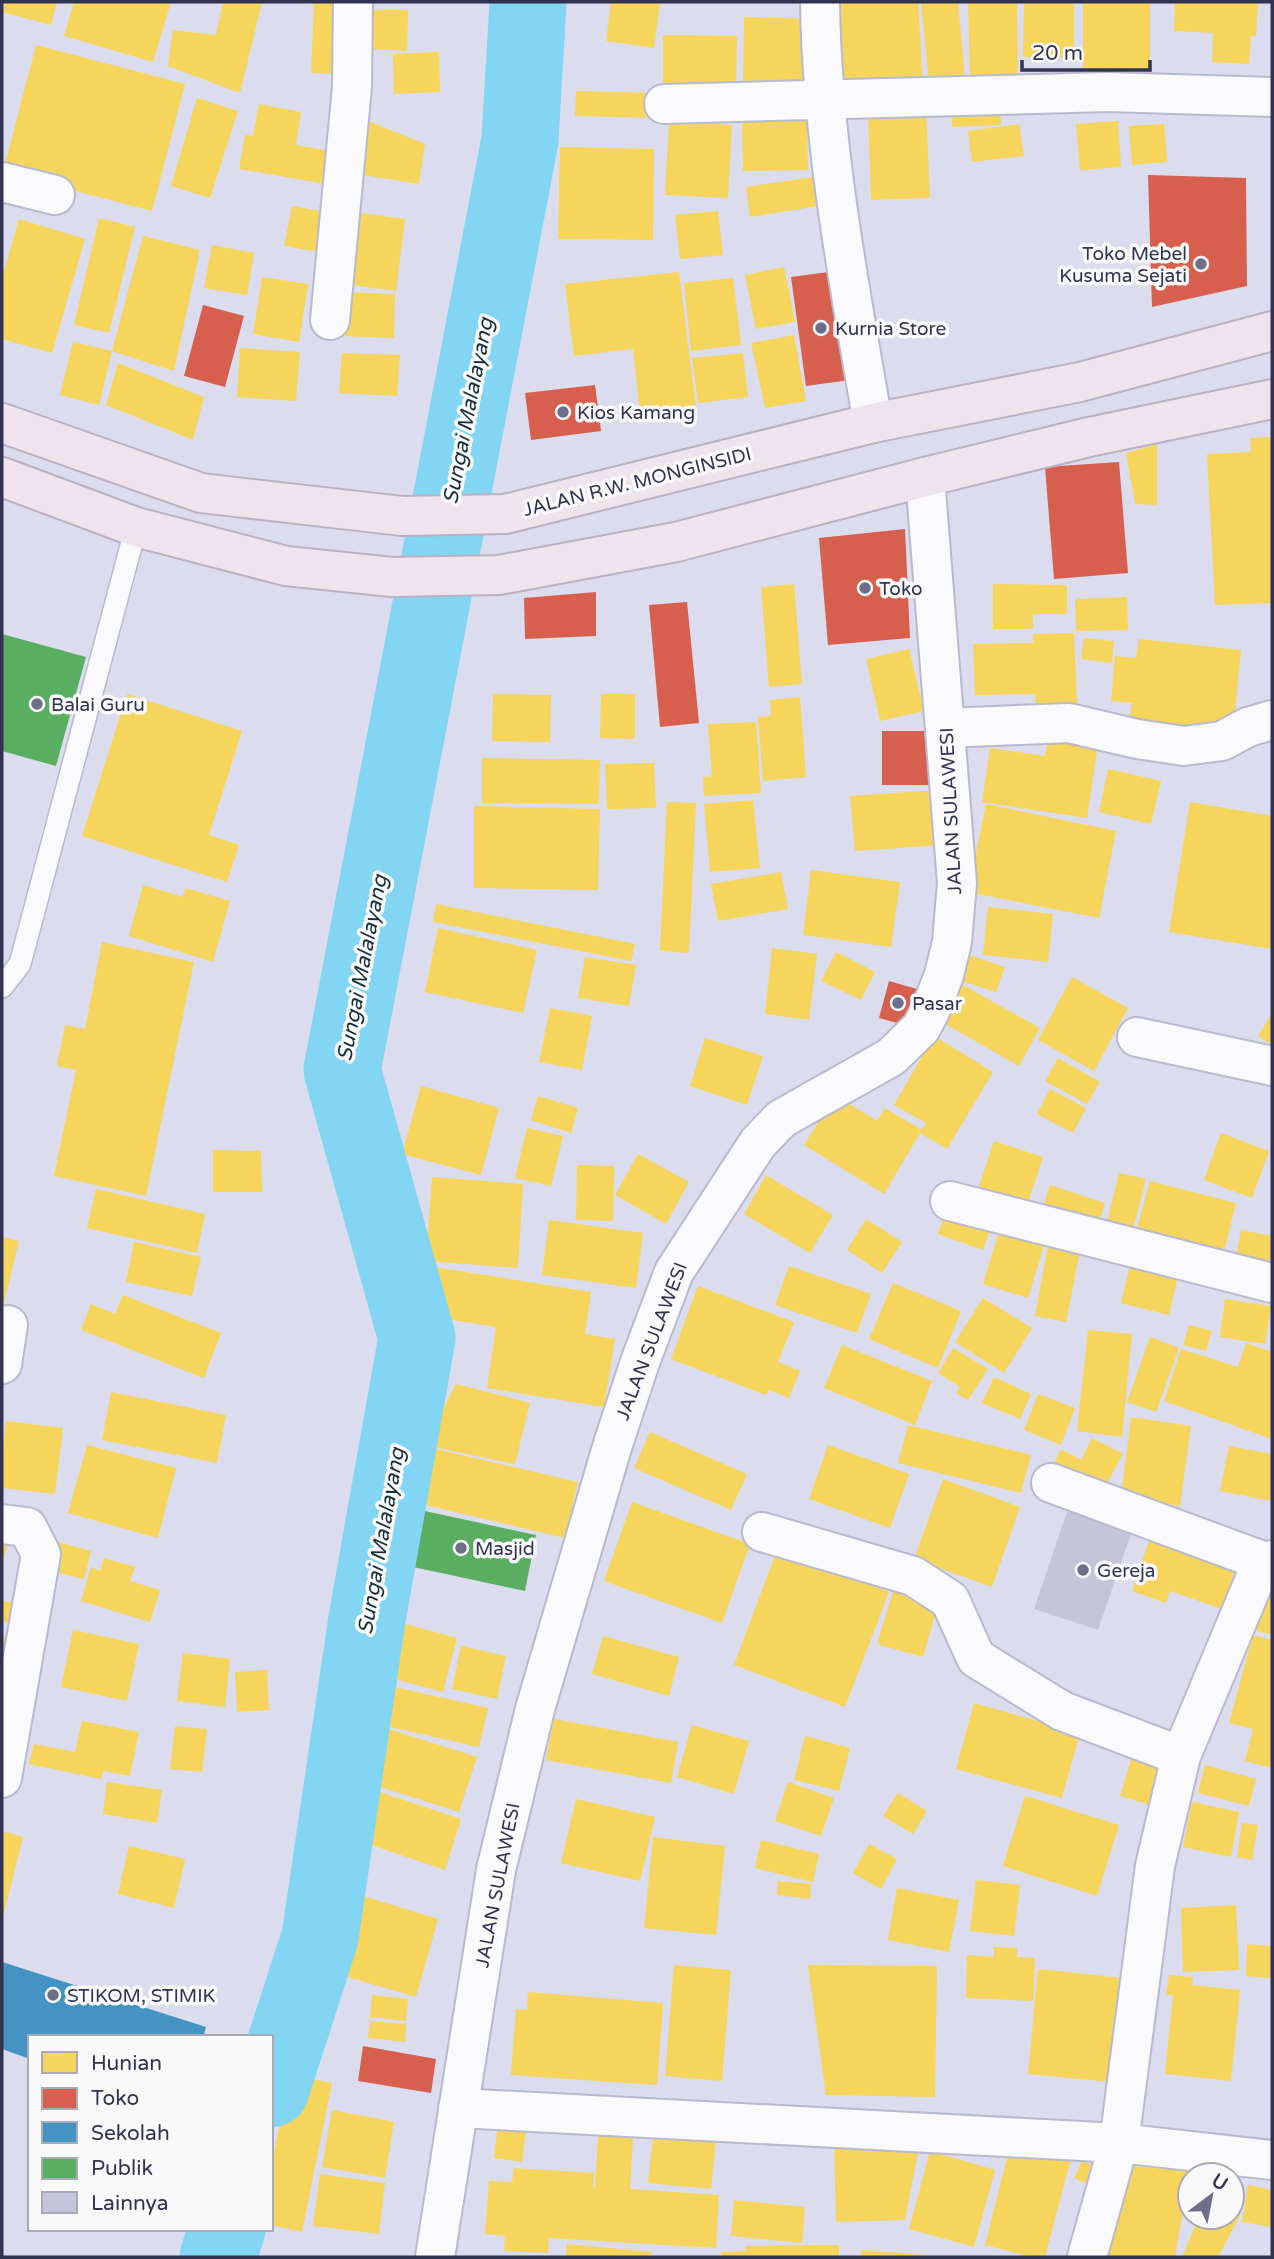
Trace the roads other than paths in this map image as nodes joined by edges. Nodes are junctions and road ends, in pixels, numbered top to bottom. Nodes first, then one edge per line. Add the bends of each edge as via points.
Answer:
1 (353, 2) edge
2 (820, 2) edge
3 (1272, 97) edge
4 (825, 100) junction
5 (664, 104) dead end
6 (2, 182) edge
7 (55, 195) dead end
8 (330, 320) dead end
9 (1272, 331) edge
10 (1272, 399) edge
11 (2, 423) edge
12 (873, 423) junction
13 (2, 477) edge
14 (925, 477) junction
15 (136, 527) junction
16 (1272, 720) edge
17 (945, 728) junction
18 (2, 987) edge
19 (1137, 1037) dead end
20 (1272, 1066) edge
21 (950, 1201) dead end
22 (1272, 1283) edge
23 (8, 1325) dead end
24 (2, 1364) edge
25 (1051, 1483) dead end
26 (2, 1524) edge
27 (762, 1532) dead end
28 (1270, 1561) edge
29 (1181, 1756) junction
30 (2, 1778) edge
31 (458, 2108) junction
32 (1119, 2143) junction
33 (1272, 2160) edge
34 (435, 2257) edge
35 (1087, 2257) edge

1 - 8 street via 352,87
2 - 4 street
3 - 4 street via 1108,92
4 - 5 street
4 - 12 street
6 - 7 street
9 - 12 highway, JALAN R.W. MONGINSIDI via 1080,382
10 - 14 highway
11 - 12 highway, JALAN R.W. MONGINSIDI via 201,493 402,516 505,514
13 - 15 highway
14 - 15 highway via 676,542 499,575 392,577 286,566
14 - 17 street, JALAN SULAWESI
15 - 18 lane via 20,964
16 - 17 street via 1222,741 1184,746 1069,723
17 - 31 street, JALAN SULAWESI via 957,883 944,975 920,1028 891,1058 780,1119 758,1143 674,1272 613,1444 535,1709 496,1870
19 - 20 street
21 - 22 street
23 - 24 street
25 - 28 street
26 - 30 street via 27,1527 40,1554
27 - 29 street via 913,1576 950,1600 976,1658 1062,1711
28 - 29 street via 1256,1574
29 - 32 street via 1155,1866
31 - 32 street
31 - 34 street, JALAN SULAWESI
32 - 33 street
32 - 35 street

